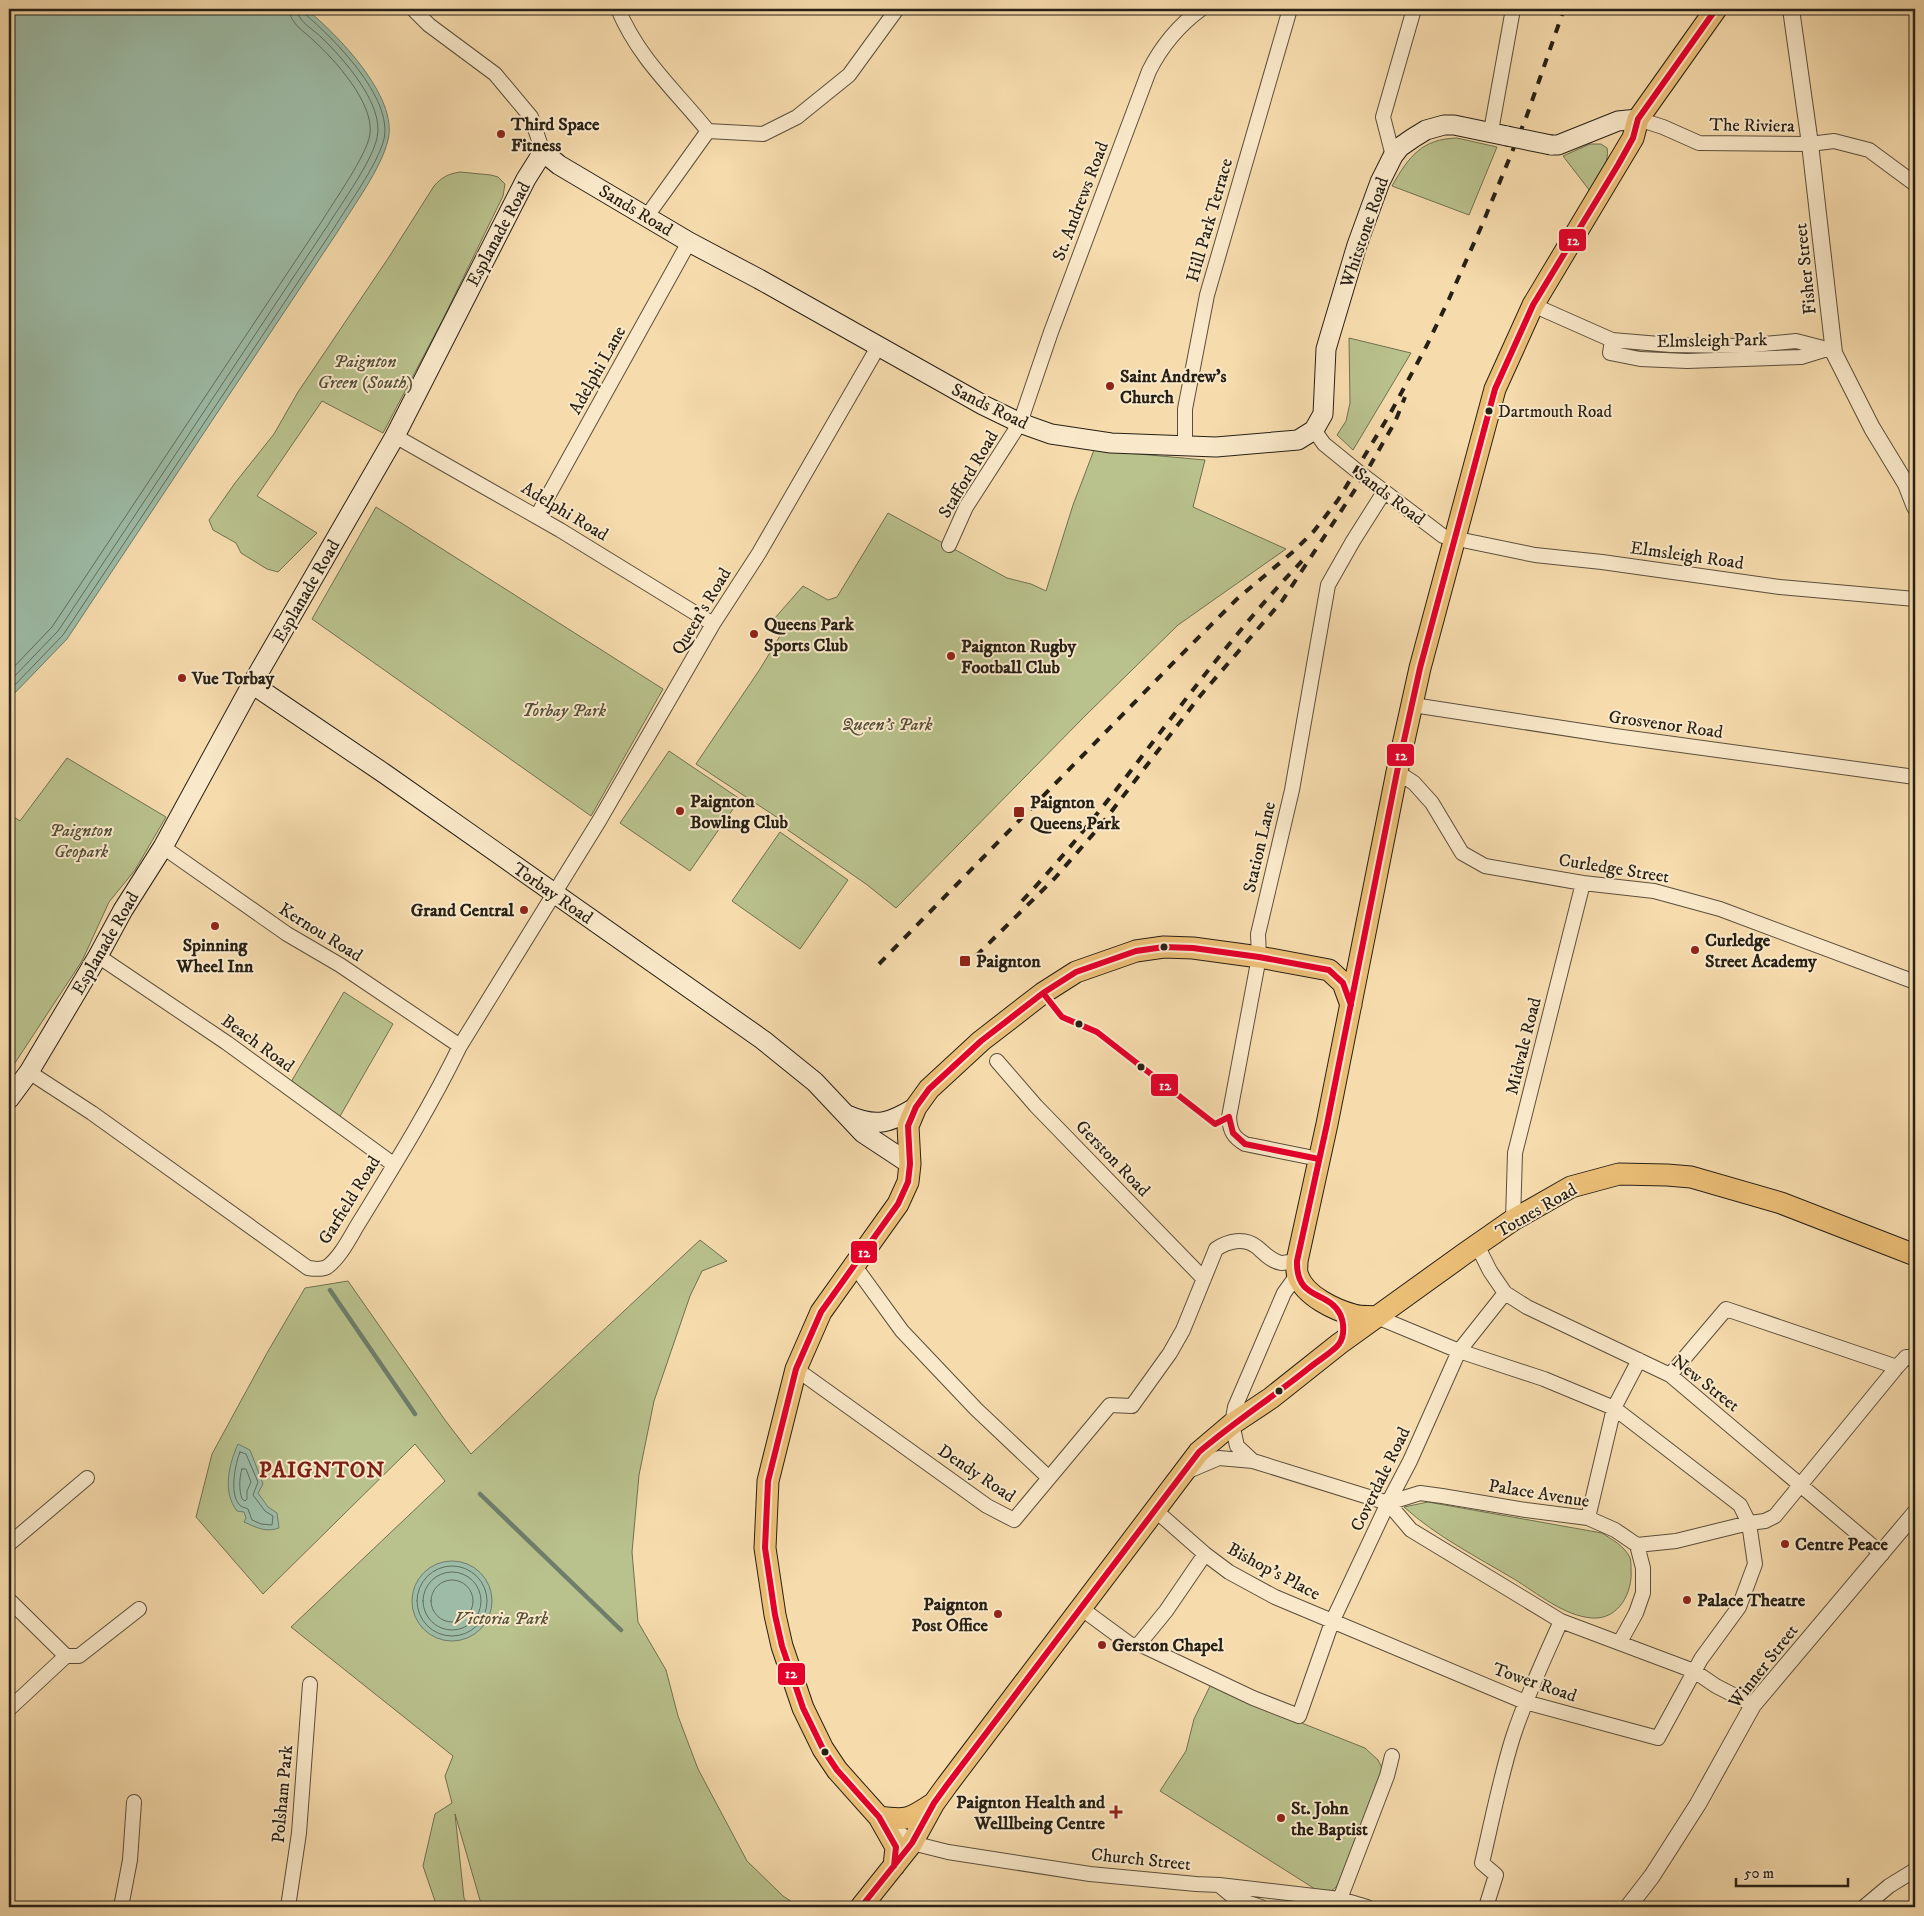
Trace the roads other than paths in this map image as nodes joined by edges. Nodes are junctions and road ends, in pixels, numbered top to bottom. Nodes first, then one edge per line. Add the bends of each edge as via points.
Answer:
1 (413, 9) edge
2 (618, 9) edge
3 (897, 9) edge
4 (1201, 9) edge
5 (1290, 9) edge
6 (1414, 9) edge
7 (1514, 9) edge
8 (1716, 9) edge
9 (1791, 9) edge
10 (1638, 119) junction
11 (708, 131) junction
12 (1499, 133) junction
13 (1810, 144) junction
14 (543, 152) junction
15 (1393, 156) junction
16 (1915, 184) edge
17 (647, 216) junction
18 (689, 242) junction
19 (1533, 305) junction
20 (878, 347) junction
21 (1831, 351) junction
22 (1020, 423) junction
23 (1314, 430) junction
24 (395, 436) junction
25 (1185, 446) junction
26 (1384, 492) junction
27 (1915, 507) edge
28 (537, 516) junction
29 (1456, 538) junction
30 (949, 545) dead end
31 (1915, 598) edge
32 (713, 624) junction
33 (252, 684) junction
34 (1412, 705) junction
35 (1398, 772) junction
36 (1915, 778) edge
37 (163, 847) junction
38 (1583, 883) junction
39 (555, 894) junction
40 (98, 956) junction
41 (1361, 956) junction
42 (1259, 957) junction
43 (1329, 970) junction
44 (1915, 982) edge
45 (1351, 1006) junction
46 (460, 1046) junction
47 (997, 1061) dead end
48 (29, 1072) junction
49 (9, 1099) edge
50 (916, 1106) junction
51 (846, 1114) junction
52 (1319, 1159) junction
53 (394, 1164) junction
54 (910, 1164) junction
55 (1514, 1220) junction
56 (1477, 1245) junction
57 (1915, 1255) edge
58 (854, 1265) junction
59 (1297, 1268) junction
60 (1204, 1279) junction
61 (1505, 1293) junction
62 (1336, 1308) junction
63 (1378, 1316) junction
64 (1339, 1344) junction
65 (1460, 1351) junction
66 (1639, 1360) junction
67 (1915, 1361) edge
68 (1897, 1367) junction
69 (796, 1369) junction
70 (1670, 1375) junction
71 (1614, 1408) junction
72 (1232, 1424) junction
73 (1254, 1461) junction
74 (1180, 1475) junction
75 (87, 1478) dead end
76 (1049, 1478) junction
77 (1801, 1485) junction
78 (1388, 1503) junction
79 (1155, 1510) junction
80 (1915, 1513) edge
81 (1588, 1518) junction
82 (1749, 1523) junction
83 (9, 1544) edge
84 (1637, 1545) junction
85 (1205, 1554) junction
86 (1882, 1554) junction
87 (9, 1600) edge
88 (139, 1609) dead end
89 (1082, 1609) junction
90 (1561, 1621) junction
91 (1332, 1622) junction
92 (1620, 1642) junction
93 (1139, 1644) junction
94 (66, 1656) junction
95 (1694, 1671) junction
96 (310, 1684) dead end
97 (1525, 1702) junction
98 (1753, 1705) junction
99 (9, 1709) edge
100 (1392, 1756) dead end
101 (134, 1802) dead end
102 (934, 1803) junction
103 (879, 1817) junction
104 (912, 1843) junction
105 (894, 1866) junction
106 (1915, 1870) edge
107 (1220, 1885) junction
108 (1340, 1899) junction
109 (1235, 1903) edge
110 (121, 1907) edge
111 (288, 1907) edge
112 (861, 1907) edge
113 (1261, 1907) edge
114 (1368, 1907) edge
115 (1486, 1907) edge
116 (1628, 1907) edge
117 (1864, 1907) edge

1 - 14 street via 429,25 495,74 531,118
2 - 11 street via 627,32 650,65
3 - 11 street via 849,75 797,117 763,134
4 - 22 street, St. Andrews Road via 1159,50 1149,71
5 - 25 street, Hill Park Terrace via 1207,295 1185,409
6 - 15 street via 1383,117
7 - 12 street
8 - 10 main road
9 - 13 street, Fisher Street
10 - 12 main road, Whitstone Road, bridge via 1618,121 1558,145
10 - 13 street, The Riviera via 1664,126 1700,143
10 - 19 main road via 1633,138
11 - 17 street
12 - 15 main road, Whitstone Road via 1454,125 1435,127 1413,138
13 - 16 street, The Riviera via 1834,141 1869,150
13 - 21 street, Fisher Street
14 - 17 main road, Sands Road
14 - 24 main road, Esplanade Road via 526,179
15 - 23 main road, Whitstone Road via 1357,245 1326,349 1323,414
17 - 18 main road, Sands Road
18 - 20 main road, Sands Road
18 - 28 street, Adelphi Lane
19 - 21 street, Elmsleigh Park via 1612,340 1610,353 1640,359 1687,361 1800,357
19 - 29 main road via 1495,389
20 - 22 main road, Sands Road
20 - 32 street, Queen's Road via 759,553
21 - 27 street, Fisher Street via 1906,484
22 - 25 main road, Sands Road via 1051,434 1111,443
22 - 30 street, Stafford Road via 966,507
23 - 25 main road, Sands Road via 1298,440 1216,447
23 - 26 street, Sands Road via 1324,444
24 - 28 street, Adelphi Road
24 - 33 main road, Esplanade Road
26 - 29 street, Sands Road via 1443,536
26 - 42 street, Station Lane via 1328,585 1292,790 1258,934
28 - 32 street, Adelphi Road
29 - 31 street, Elmsleigh Road via 1535,555 1780,587
29 - 34 main road
32 - 39 street, Queen's Road
33 - 37 main road, Esplanade Road
33 - 39 main road, Torbay Road
34 - 35 main road
34 - 36 street, Grosvenor Road
35 - 38 street, Curledge Street via 1414,782 1432,803 1462,853 1473,860 1485,866
35 - 41 main road
37 - 40 main road, Esplanade Road
37 - 46 street, Kernou Road via 288,934
38 - 44 street, Curledge Street via 1654,891 1720,909
38 - 55 street, Midvale Road via 1515,1153
39 - 46 street, Garfield Road
39 - 51 main road, Torbay Road via 763,1040 803,1072
40 - 48 main road, Esplanade Road
40 - 53 street, Beach Road via 227,1043
41 - 43 main road
41 - 45 main road
42 - 43 main road
42 - 50 main road via 1164,947 1130,953 1076,972 981,1041 929,1089
42 - 52 street, Station Lane via 1229,1117 1230,1131 1245,1144
43 - 45 main road via 1343,983
45 - 52 main road
46 - 53 street, Garfield Road
47 - 60 street, Gerston Road
48 - 49 main road, Esplanade Road
48 - 53 street, Garfield Road via 92,1113 308,1268 326,1267 339,1254
50 - 51 main road, Torbay Road via 881,1123 867,1122
50 - 54 main road via 908,1126
51 - 54 main road, Torbay Road via 862,1133
52 - 59 main road
54 - 58 main road via 908,1182 898,1204
55 - 56 main road, Totnes Road
55 - 57 main road, Totnes Road via 1570,1187 1619,1174 1667,1175 1691,1178 1781,1203
56 - 61 street, New Street
56 - 63 main road, Totnes Road
58 - 69 main road via 822,1312
58 - 76 street via 902,1331 976,1409
59 - 60 street via 1280,1263 1255,1246 1240,1241 1227,1242 1216,1249
59 - 62 main road via 1304,1286
59 - 72 street via 1235,1407
60 - 76 street, Dendy Road via 1170,1353 1132,1406 1110,1405
61 - 65 street, Coverdale Road
61 - 66 street, New Street via 1527,1307
62 - 63 main road via 1356,1315
62 - 64 main road via 1344,1334
63 - 64 main road, Totnes Road
63 - 65 street
64 - 72 main road, Totnes Road via 1271,1398
65 - 71 street via 1544,1379
65 - 78 street, Coverdale Road
66 - 70 street, New Street
66 - 71 street
67 - 68 street via 1906,1357
68 - 70 street via 1726,1309
68 - 77 street
69 - 76 street, Dendy Road via 987,1506 1014,1520
69 - 103 main road via 768,1480 765,1548 775,1615 803,1708 823,1749
70 - 77 street, New Street
71 - 81 street
71 - 82 street via 1740,1506
72 - 73 street via 1237,1446
72 - 74 main road, Totnes Road via 1209,1442
73 - 74 street via 1219,1458
73 - 78 street
74 - 79 main road, Totnes Road
75 - 83 street
77 - 82 street via 1774,1516 1766,1521
77 - 86 street, New Street
78 - 81 street, Palace Avenue via 1420,1493
78 - 90 street via 1411,1530
78 - 91 street, Coverdale Road
79 - 85 street, Bishop's Place
79 - 89 main road, Totnes Road
80 - 86 street, Winner Street
81 - 84 street, Palace Avenue via 1616,1530
82 - 84 street via 1676,1541
82 - 95 street via 1756,1564 1739,1607
84 - 92 street via 1643,1568 1643,1593
85 - 91 street, Bishop's Place via 1275,1597
85 - 93 street
86 - 98 street, Winner Street
87 - 94 street
88 - 94 street via 80,1656
89 - 93 street via 1131,1645
89 - 102 main road, Totnes Road via 1034,1667
90 - 92 street
90 - 97 street
91 - 93 street, Coverdale Road via 1299,1716
91 - 97 street, Tower Road
92 - 95 street
94 - 99 street
95 - 97 street, Tower Road via 1658,1738
95 - 98 street
96 - 111 street, Polsham Park via 299,1833
97 - 115 street via 1482,1863 1496,1875
98 - 116 street, Winner Street via 1698,1804
100 - 108 street
101 - 110 street via 130,1860
102 - 103 main road via 911,1818
102 - 104 main road
103 - 104 street
103 - 105 main road via 896,1848
104 - 105 main road
104 - 107 street, Church Street via 948,1852 1090,1874
105 - 112 main road
106 - 117 street
107 - 108 street, Church Street
107 - 109 street
108 - 114 street, Church Street
109 - 113 street

